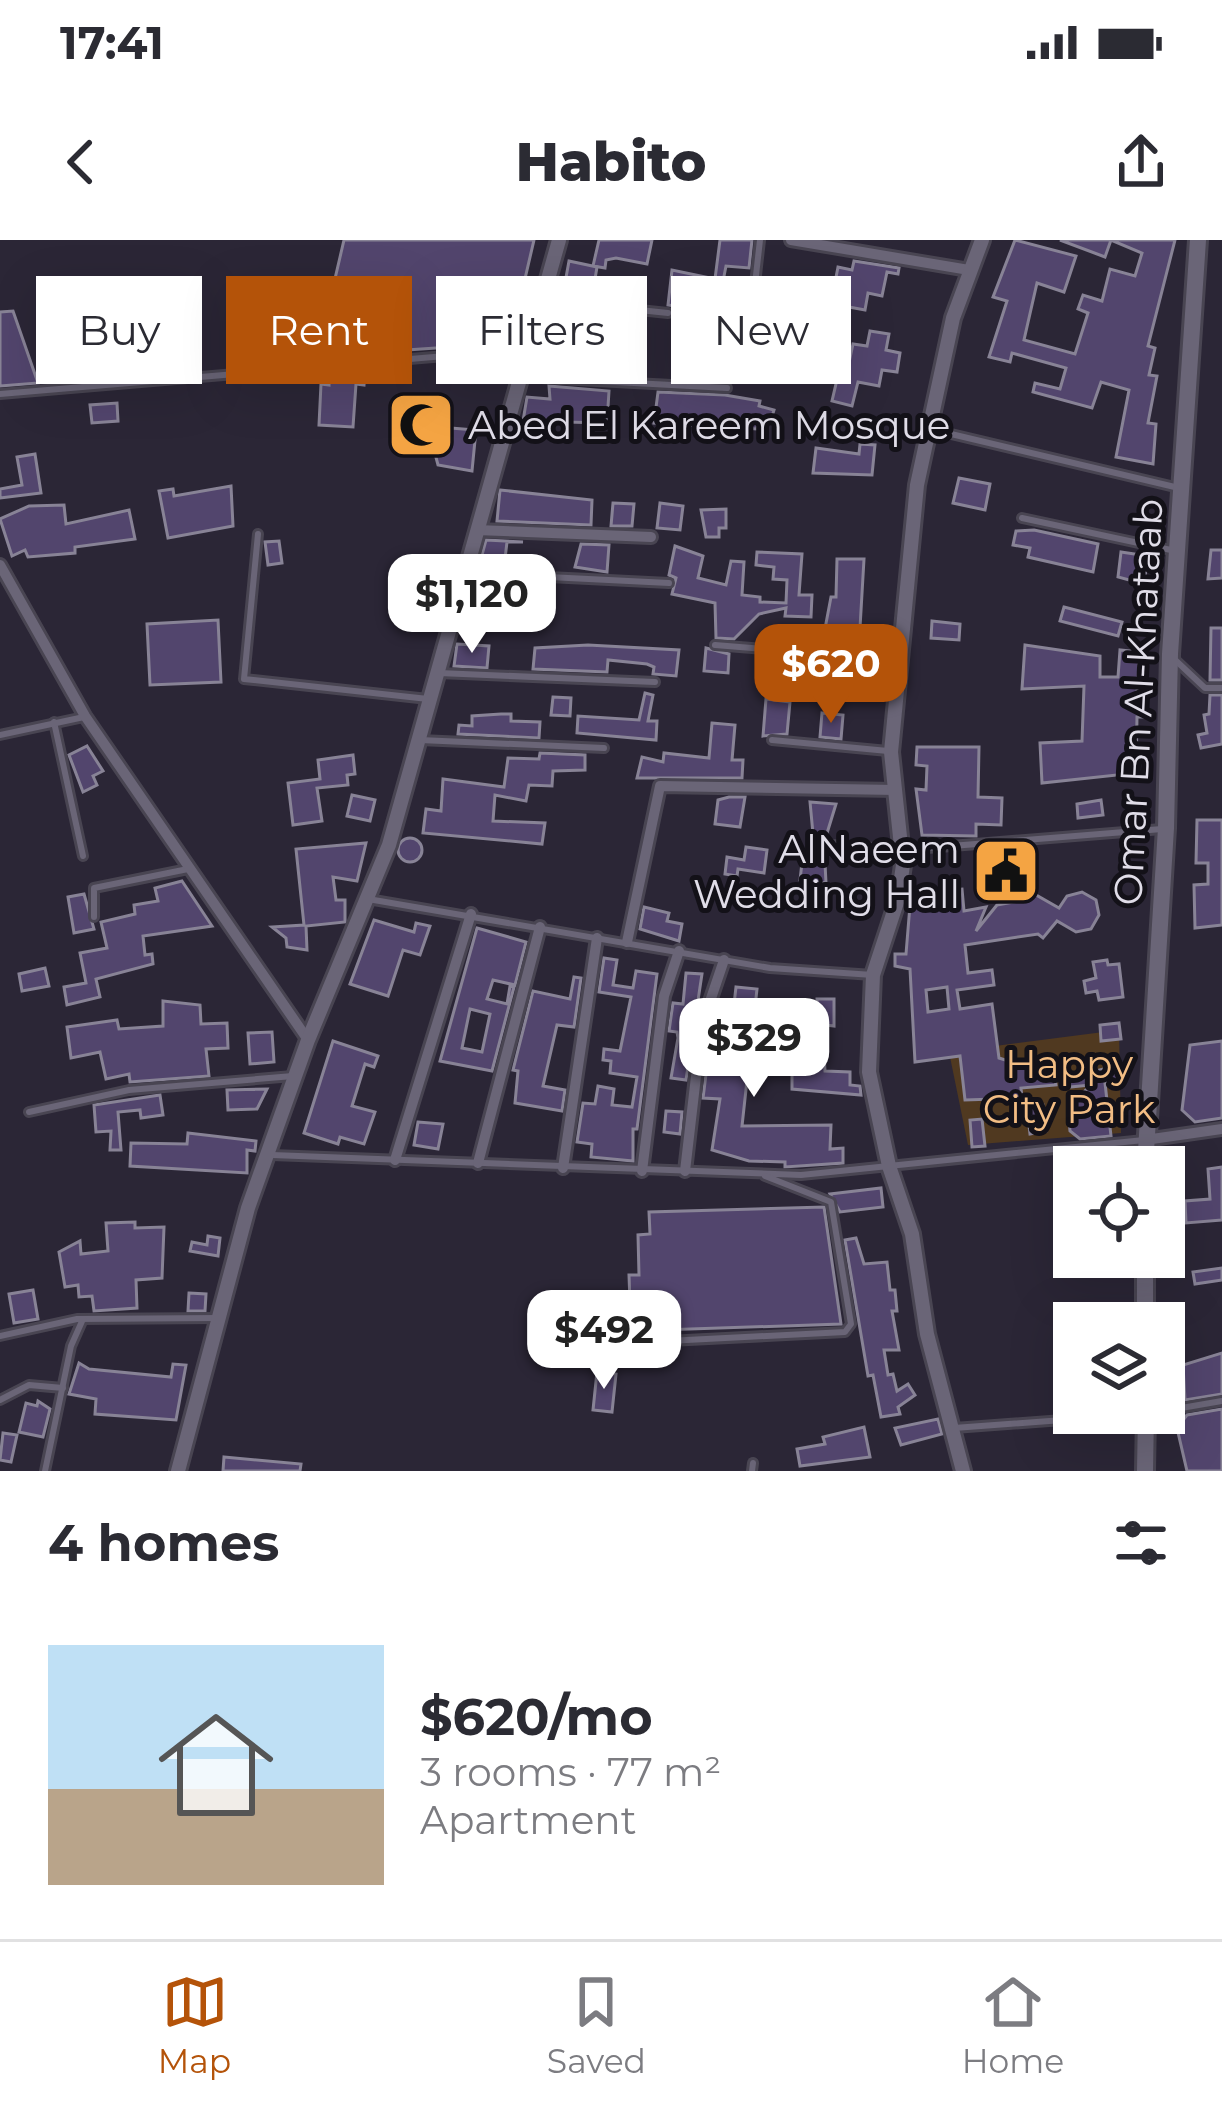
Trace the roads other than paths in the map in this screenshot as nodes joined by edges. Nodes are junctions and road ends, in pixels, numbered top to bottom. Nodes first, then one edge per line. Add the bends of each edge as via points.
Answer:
1 (559, 240) edge
2 (760, 240) edge
3 (791, 240) edge
4 (982, 240) edge
5 (1198, 240) edge
6 (969, 270) junction
7 (548, 276) edge
8 (756, 276) edge
9 (647, 312) edge
10 (668, 314) dead end
11 (436, 357) edge
12 (521, 384) edge
13 (647, 384) edge
14 (727, 388) dead end
15 (0, 394) edge
16 (926, 428) junction
17 (1182, 488) junction
18 (1022, 518) dead end
19 (476, 530) junction
20 (258, 534) dead end
21 (651, 537) dead end
22 (1178, 551) junction
23 (0, 566) edge
24 (464, 573) junction
25 (669, 583) dead end
26 (715, 645) dead end
27 (1169, 654) junction
28 (898, 660) junction
29 (435, 672) junction
30 (655, 682) dead end
31 (1222, 688) edge
32 (428, 699) junction
33 (85, 716) junction
34 (54, 722) junction
35 (0, 735) edge
36 (417, 740) junction
37 (772, 740) dead end
38 (604, 748) dead end
39 (891, 752) junction
40 (896, 790) junction
41 (1166, 828) junction
42 (831, 845) dead end
43 (902, 850) junction
44 (83, 856) dead end
45 (191, 868) junction
46 (368, 899) junction
47 (471, 914) junction
48 (94, 917) dead end
49 (541, 927) junction
50 (597, 938) junction
51 (627, 942) junction
52 (679, 951) junction
53 (724, 960) junction
54 (873, 975) junction
55 (308, 1040) junction
56 (296, 1075) junction
57 (29, 1112) dead end
58 (1222, 1129) edge
59 (1145, 1140) junction
60 (1145, 1146) edge
61 (268, 1154) junction
62 (394, 1160) junction
63 (478, 1162) junction
64 (889, 1166) junction
65 (563, 1168) junction
66 (642, 1171) junction
67 (685, 1171) junction
68 (759, 1173) junction
69 (218, 1318) junction
70 (83, 1319) junction
71 (0, 1336) edge
72 (609, 1344) dead end
73 (63, 1388) junction
74 (0, 1400) edge
75 (1222, 1401) edge
76 (1185, 1408) edge
77 (1053, 1420) edge
78 (954, 1428) junction
79 (1147, 1434) edge
80 (45, 1471) edge
81 (178, 1471) edge
82 (963, 1471) edge
83 (1145, 1471) edge

1 - 7 street
2 - 8 lane
3 - 6 street
4 - 6 street
5 - 17 main road, Omar Bn Al-Khataab
6 - 16 street
9 - 10 lane
11 - 15 lane
12 - 19 street
13 - 14 lane
16 - 17 lane
16 - 28 street
17 - 22 main road, Omar Bn Al-Khataab
18 - 22 lane
19 - 21 street
19 - 24 street
20 - 32 lane via 244,680
22 - 27 main road, Omar Bn Al-Khataab
23 - 33 street
24 - 25 lane
24 - 29 street
26 - 28 lane
27 - 31 lane via 1204,688
27 - 41 main road, Omar Bn Al-Khataab
28 - 39 street
29 - 30 lane
29 - 32 street
32 - 36 street
33 - 34 lane
33 - 45 street
34 - 35 lane
34 - 44 lane
36 - 38 lane
36 - 46 street
37 - 39 lane
39 - 40 street
40 - 43 street
40 - 51 street via 660,786
41 - 43 lane
41 - 59 main road, Omar Bn Al-Khataab
42 - 43 lane
43 - 54 street via 898,898
45 - 48 lane via 94,888
45 - 55 street
46 - 47 lane
46 - 55 street
47 - 49 lane
47 - 62 street
49 - 50 lane
49 - 63 street
50 - 51 lane
50 - 65 street
51 - 52 lane
52 - 53 lane
52 - 66 street via 664,997
53 - 54 lane
53 - 67 street via 702,1025
54 - 64 street via 869,1072
55 - 56 street
56 - 57 lane via 129,1090
56 - 61 street
58 - 59 street
59 - 60 main road, Omar Bn Al-Khataab
59 - 64 lane
61 - 62 lane
61 - 69 street
62 - 63 lane
63 - 65 lane
64 - 68 lane
64 - 78 street
65 - 66 lane
66 - 67 lane
67 - 68 lane
68 - 72 lane via 831,1202 845,1332
69 - 70 lane
69 - 81 street
70 - 71 lane
70 - 73 lane
73 - 74 lane via 29,1385
73 - 80 lane
75 - 76 lane
77 - 78 lane
78 - 82 street
79 - 83 main road

